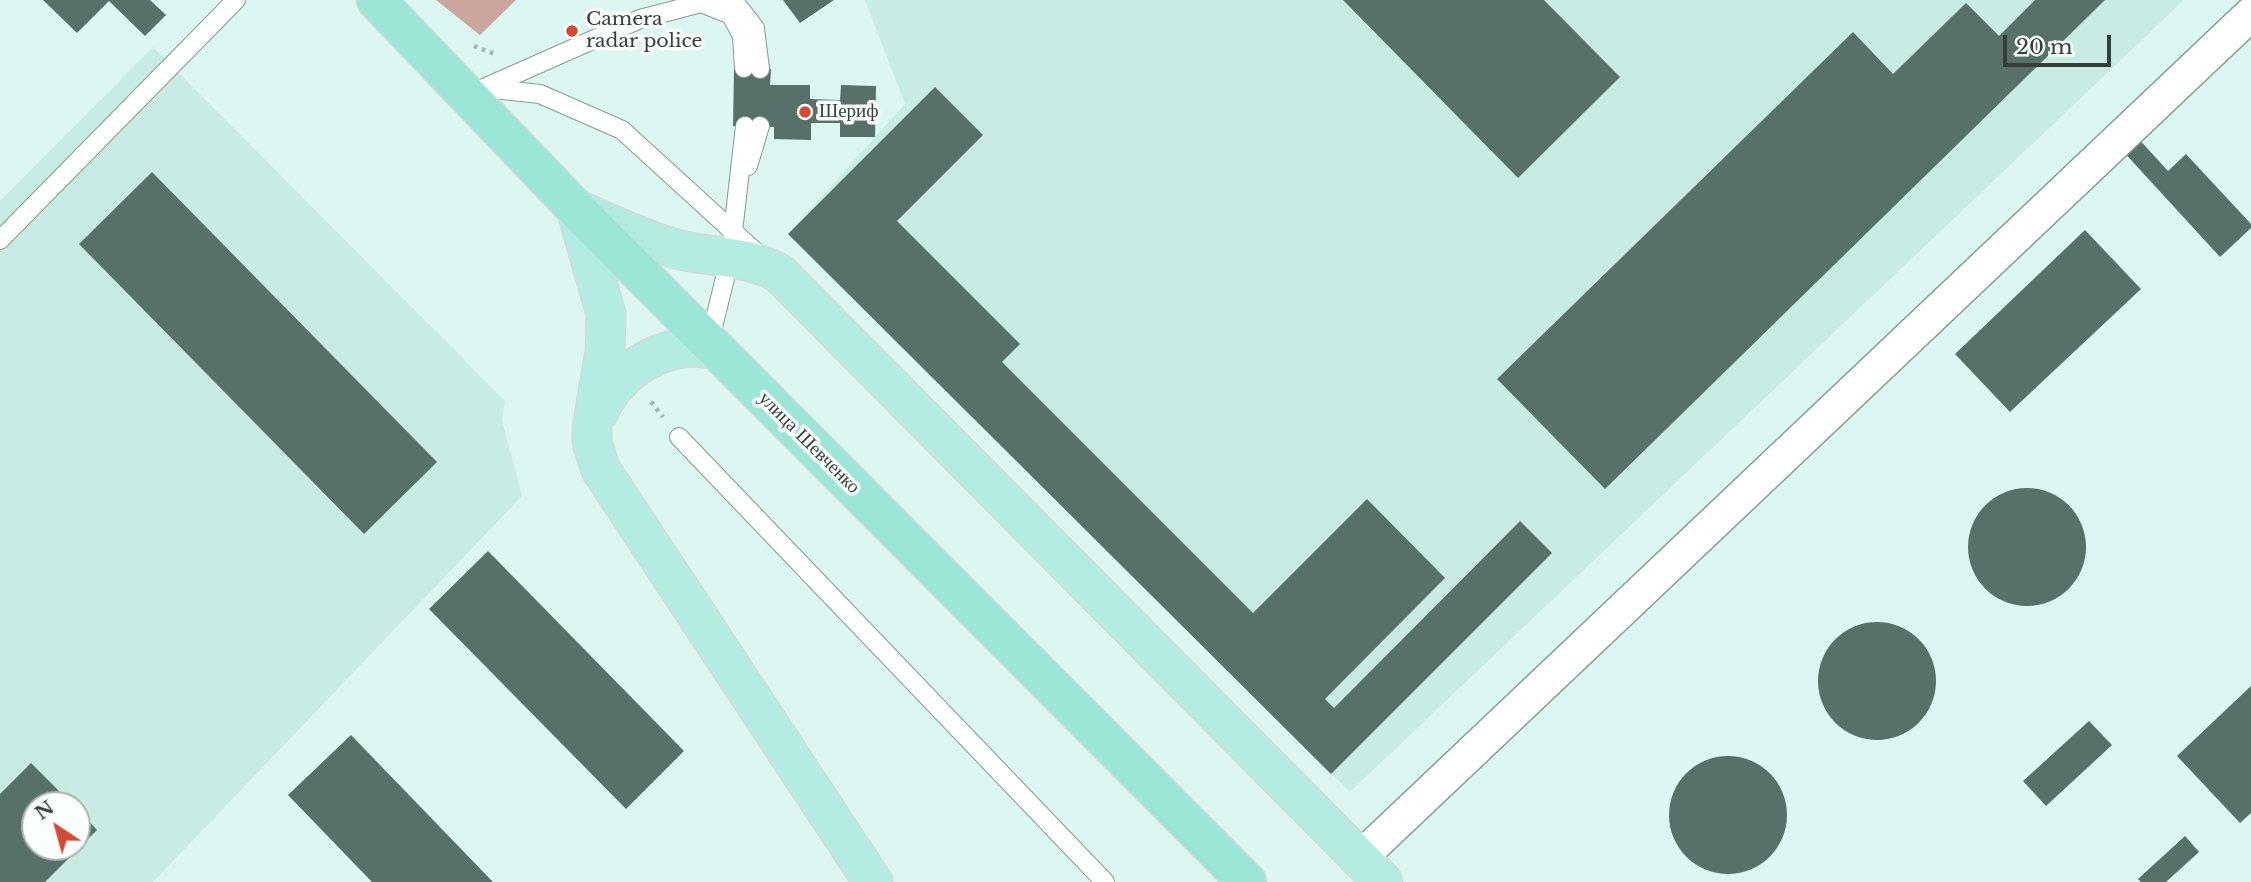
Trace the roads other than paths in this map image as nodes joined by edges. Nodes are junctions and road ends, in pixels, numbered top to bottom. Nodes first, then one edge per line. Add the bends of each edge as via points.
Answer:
1 (236, 0) edge
2 (376, 0) edge
3 (2251, 14) edge
4 (752, 68) dead end
5 (475, 92) junction
6 (752, 126) dead end
7 (576, 209) junction
8 (732, 234) junction
9 (0, 240) edge
10 (713, 346) junction
11 (592, 428) junction
12 (679, 437) dead end
13 (1371, 870) edge
14 (865, 879) edge
15 (1105, 882) edge
16 (1247, 882) edge

1 - 9 lane
2 - 5 highway, улица Шевченко
3 - 13 street
4 - 5 lane via 731,15 701,3 640,19
5 - 7 highway, улица Шевченко
5 - 8 lane via 540,94 622,130
6 - 8 lane
7 - 8 main road via 678,249
7 - 10 highway, улица Шевченко
7 - 11 main road via 606,314
8 - 10 lane
8 - 13 main road via 749,260 780,275
10 - 11 main road via 653,356 628,372 605,397
10 - 16 highway, улица Шевченко
11 - 14 main road via 596,456 607,481
12 - 15 lane

